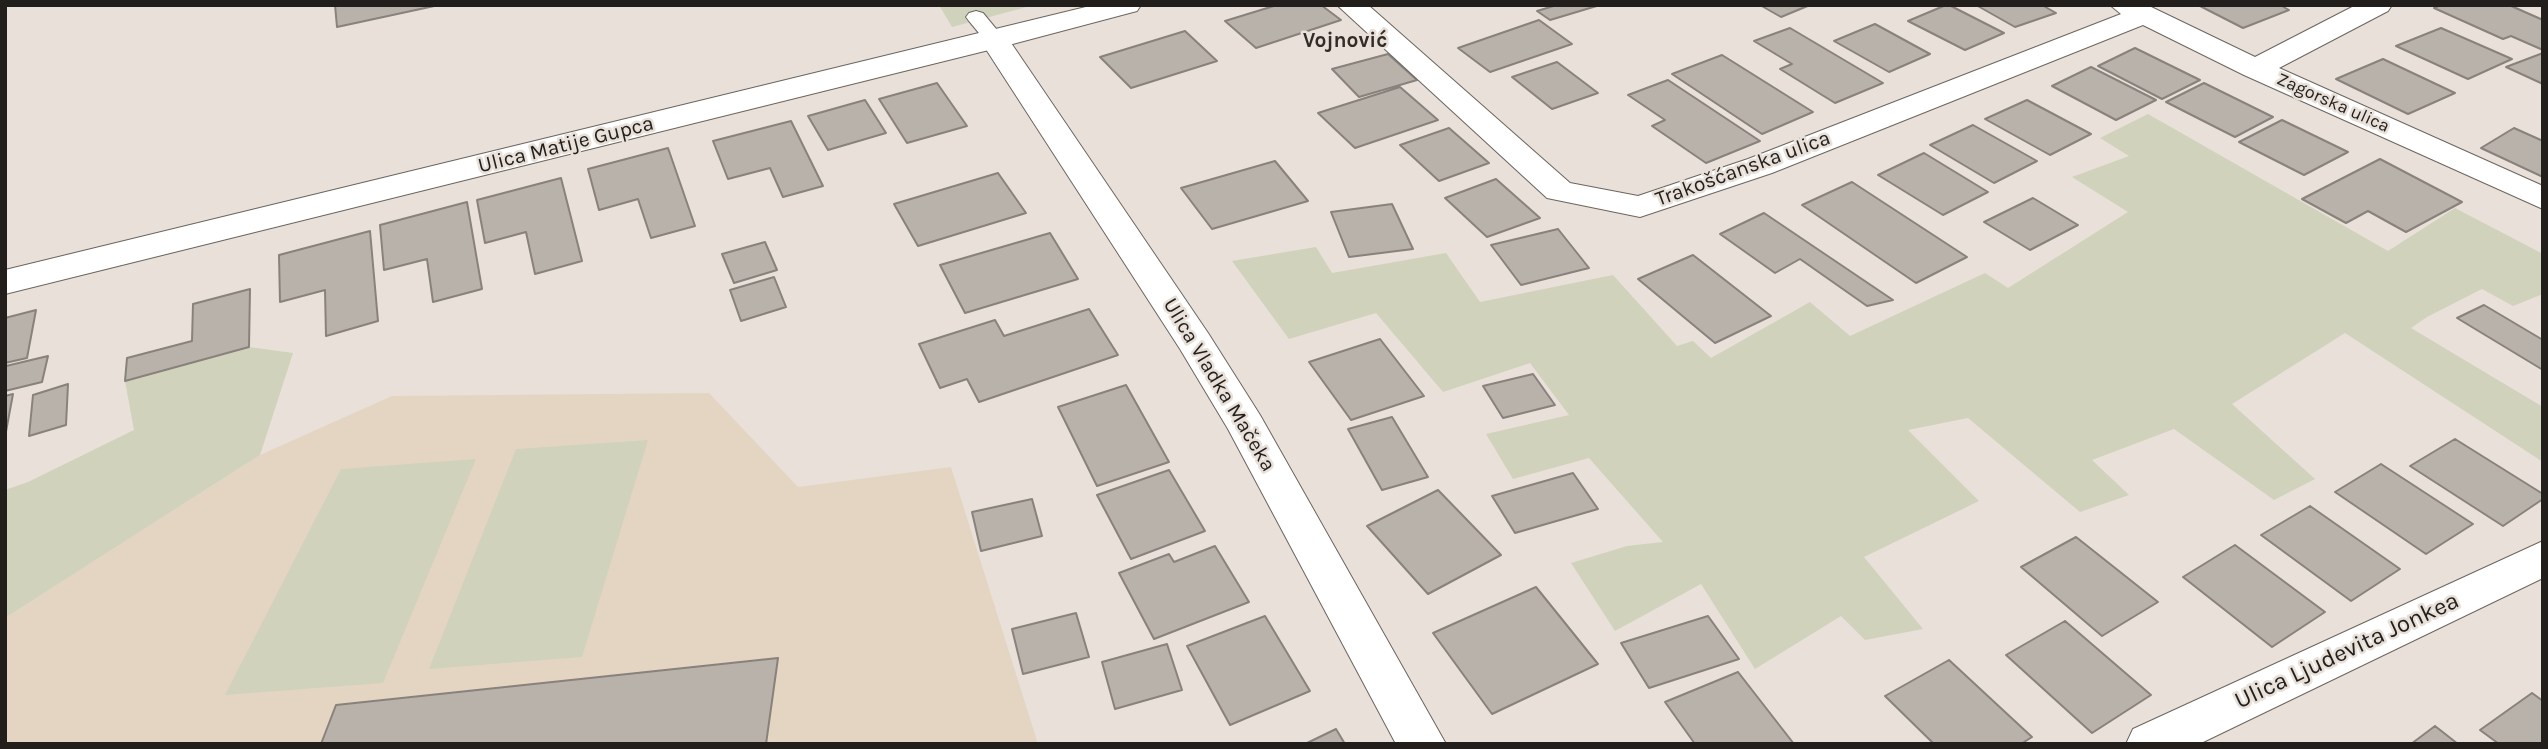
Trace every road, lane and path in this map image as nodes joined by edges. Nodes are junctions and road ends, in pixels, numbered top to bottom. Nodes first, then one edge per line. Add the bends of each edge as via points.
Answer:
1 (1127, 5) edge
2 (1351, 5) edge
3 (2378, 5) edge
4 (2134, 10) edge
5 (986, 29) junction
6 (2255, 69) junction
7 (2543, 199) edge
8 (5, 282) edge
9 (2543, 558) edge
10 (1422, 744) edge
11 (2150, 744) edge

1 - 5 street, Ulica Matije Gupca
2 - 4 street, Trakošćanska ulica via 1559,191 1640,207 1759,166
3 - 6 street
4 - 6 street, Zagorska ulica
5 - 8 street, Ulica Matije Gupca
5 - 10 street, Ulica Vladka Mačeka via 1239,413
6 - 7 street, Zagorska ulica
9 - 11 street, Ulica Ljudevita Jonkea

